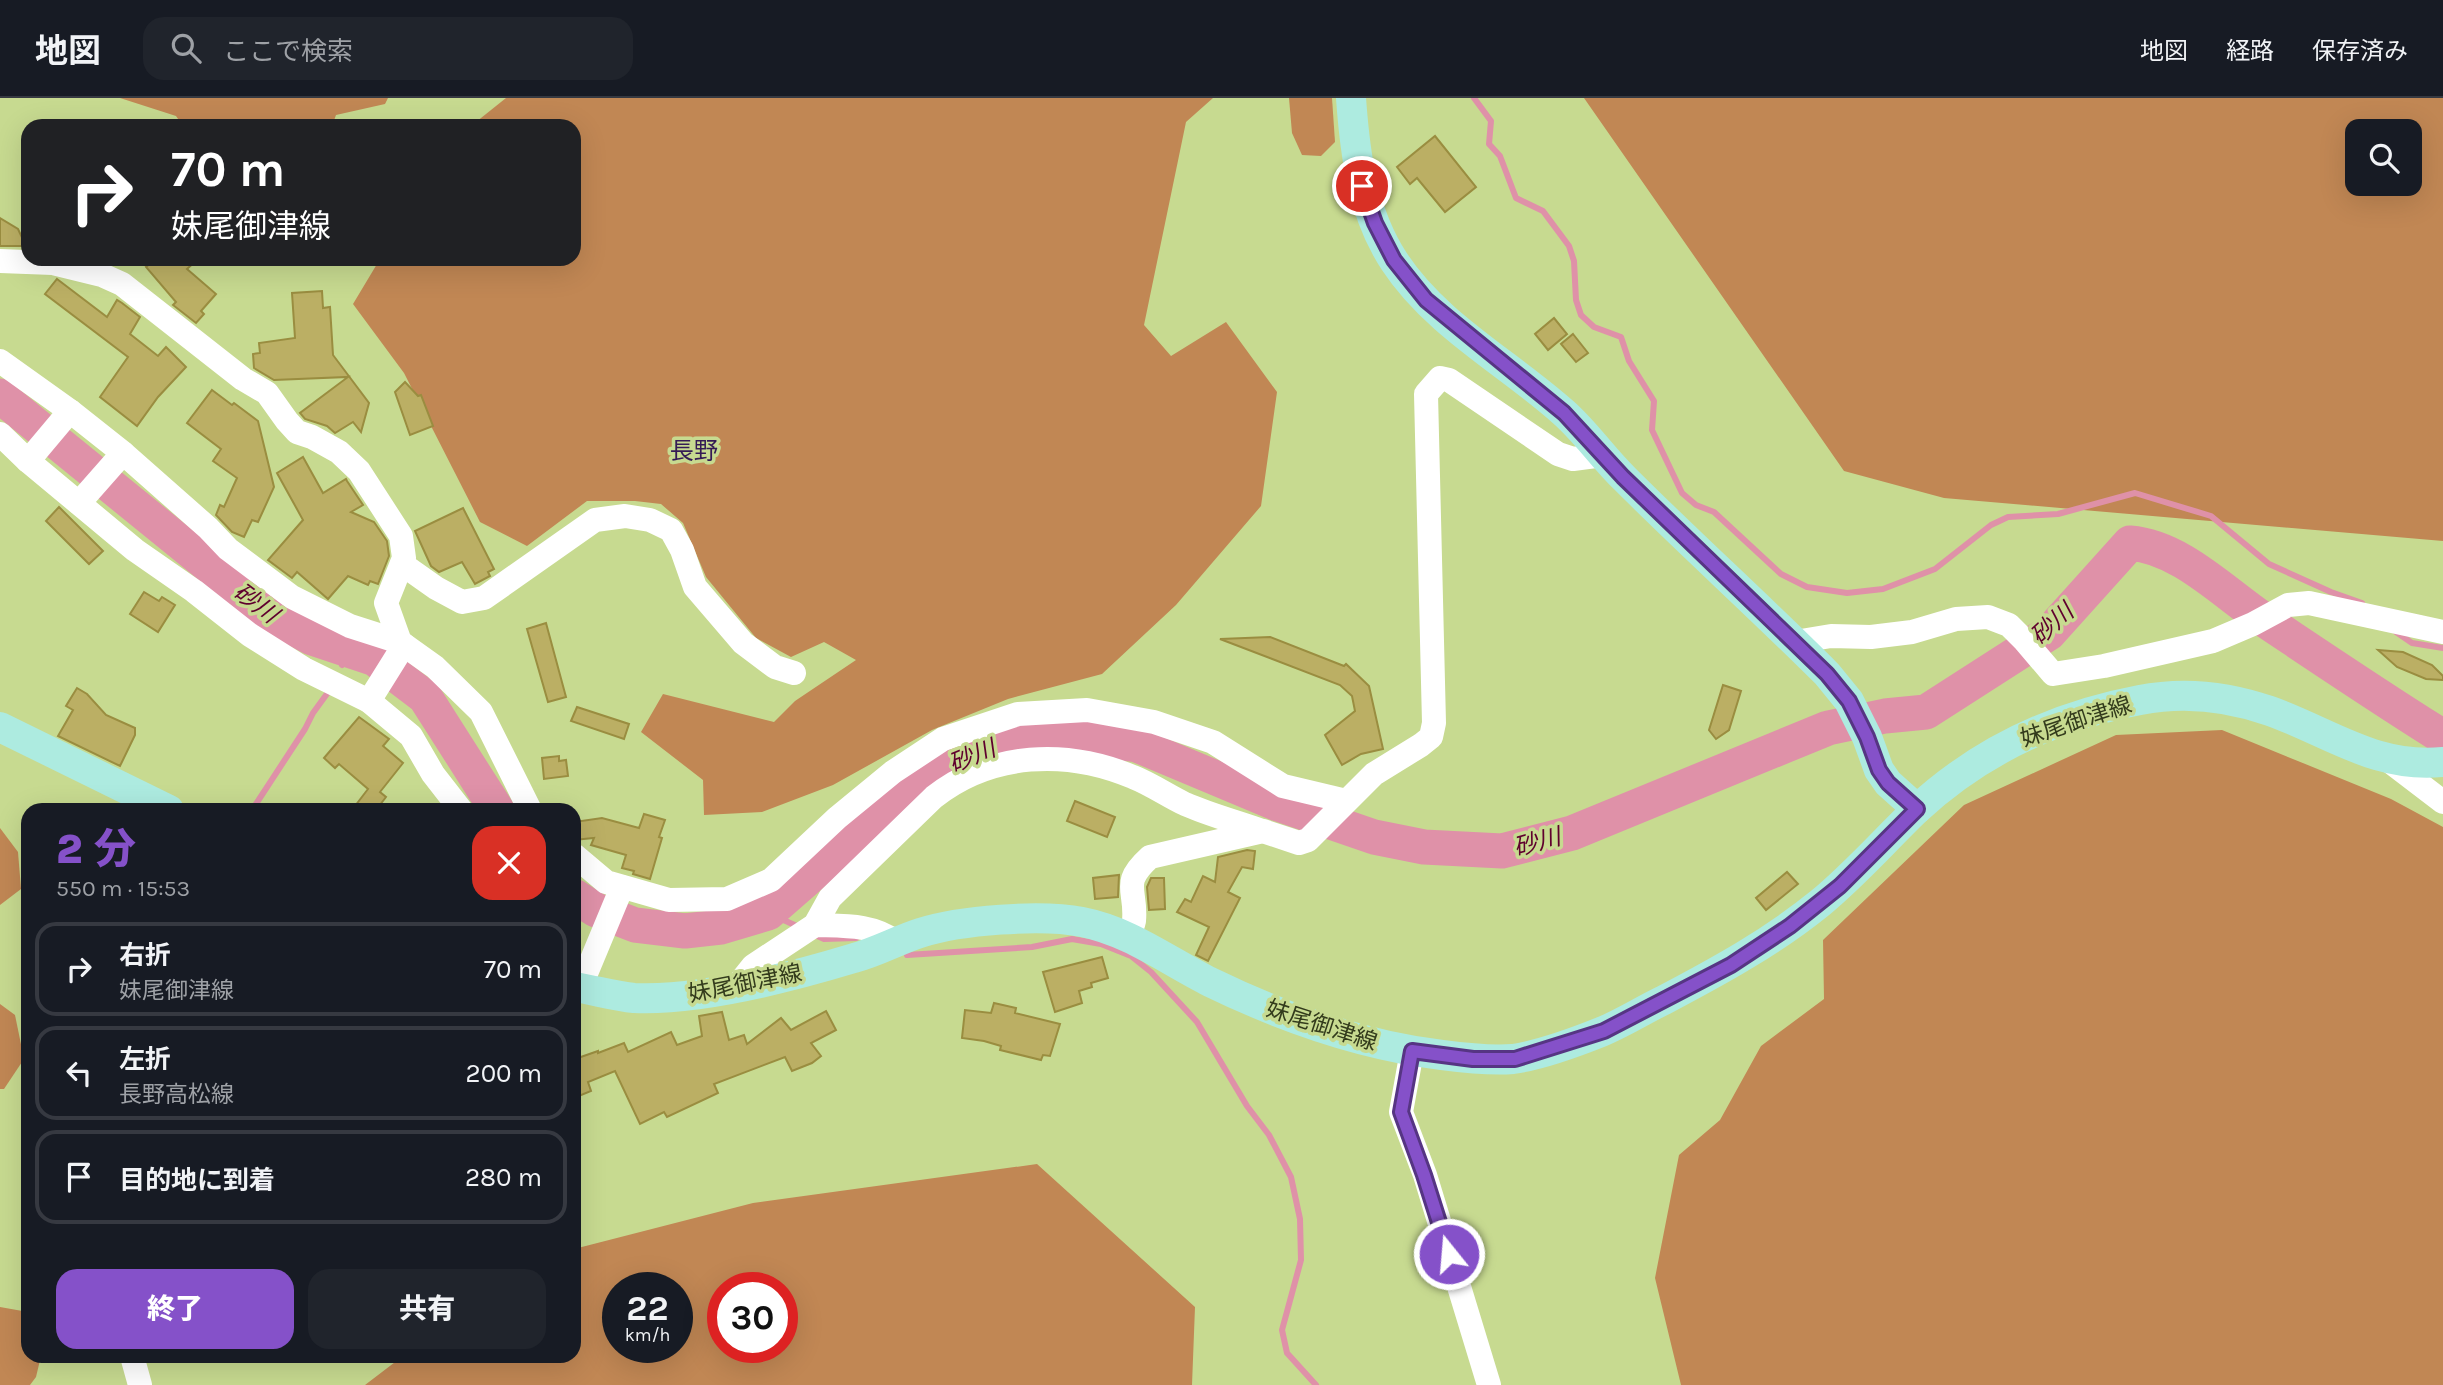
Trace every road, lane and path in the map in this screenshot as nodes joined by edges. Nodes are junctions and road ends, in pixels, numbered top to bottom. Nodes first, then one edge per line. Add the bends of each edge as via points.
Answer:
1 (1351, 98) edge
2 (0, 261) edge
3 (21, 262) edge
4 (65, 266) edge
5 (0, 361) edge
6 (70, 411) junction
7 (0, 434) edge
8 (122, 453) junction
9 (1603, 455) junction
10 (28, 461) junction
11 (79, 503) junction
12 (402, 564) junction
13 (2443, 632) edge
14 (1795, 642) junction
15 (402, 643) junction
16 (794, 673) dead end
17 (369, 701) junction
18 (0, 727) edge
19 (2388, 760) junction
20 (2439, 762) edge
21 (1346, 802) junction
22 (2443, 802) edge
23 (155, 803) edge
24 (456, 803) edge
25 (526, 803) edge
26 (1917, 809) junction
27 (1262, 831) junction
28 (581, 861) edge
29 (622, 887) junction
30 (815, 925) junction
31 (1129, 938) junction
32 (895, 942) junction
33 (581, 980) edge
34 (737, 986) junction
35 (581, 989) edge
36 (1412, 1051) junction
37 (134, 1363) edge
38 (140, 1385) edge
39 (1489, 1385) edge

1 - 9 main road via 1362,186 1394,260 1426,300 1564,413
2 - 3 street
4 - 12 street via 122,284 267,393 297,432 339,452 359,471 401,536
5 - 6 street
6 - 8 street
6 - 10 street
7 - 10 street
8 - 11 street
8 - 15 street via 228,549 292,597 350,626
9 - 14 main road
9 - 21 street via 1573,459 1558,454 1449,380 1440,378 1431,386 1426,394 1434,723 1431,737 1374,774
10 - 11 street
11 - 17 street via 250,635 304,669
12 - 15 street via 386,603
12 - 16 street via 462,602 484,598 595,520 625,516 650,520 671,530 695,587 743,643 775,667
13 - 14 street via 2309,603 2288,605 2213,641 2053,674 2009,625 1972,616 1913,632
14 - 26 main road via 1849,701 1879,770
15 - 17 street
15 - 25 street via 435,667 481,712
17 - 24 street via 411,736
18 - 23 main road
19 - 20 main road, 妹尾御津線
19 - 22 street
19 - 26 main road, 妹尾御津線 via 2271,711 2224,697 2188,694 2092,711 2019,738 1964,771
21 - 27 street via 1300,843
21 - 29 street via 1283,786 1213,742 1154,722 1087,710 1018,714 943,739 893,772 771,880 727,899 669,900
26 - 36 main road, 妹尾御津線 via 1840,886 1790,926 1731,965 1604,1031 1515,1059
27 - 30 street via 1187,805 1094,762 1027,759 981,771 952,783 934,797 830,898
27 - 31 street via 1150,856 1133,877 1134,920
28 - 29 street via 606,882
29 - 33 street
30 - 32 street via 856,926
30 - 34 street via 753,967
31 - 32 main road, 妹尾御津線 via 1079,921 993,919 925,931
31 - 36 main road, 妹尾御津線 via 1286,1017 1359,1041
32 - 34 main road, 妹尾御津線 via 855,958
34 - 35 main road, 妹尾御津線 via 687,996 633,998
36 - 39 street via 1401,1112
37 - 38 street

